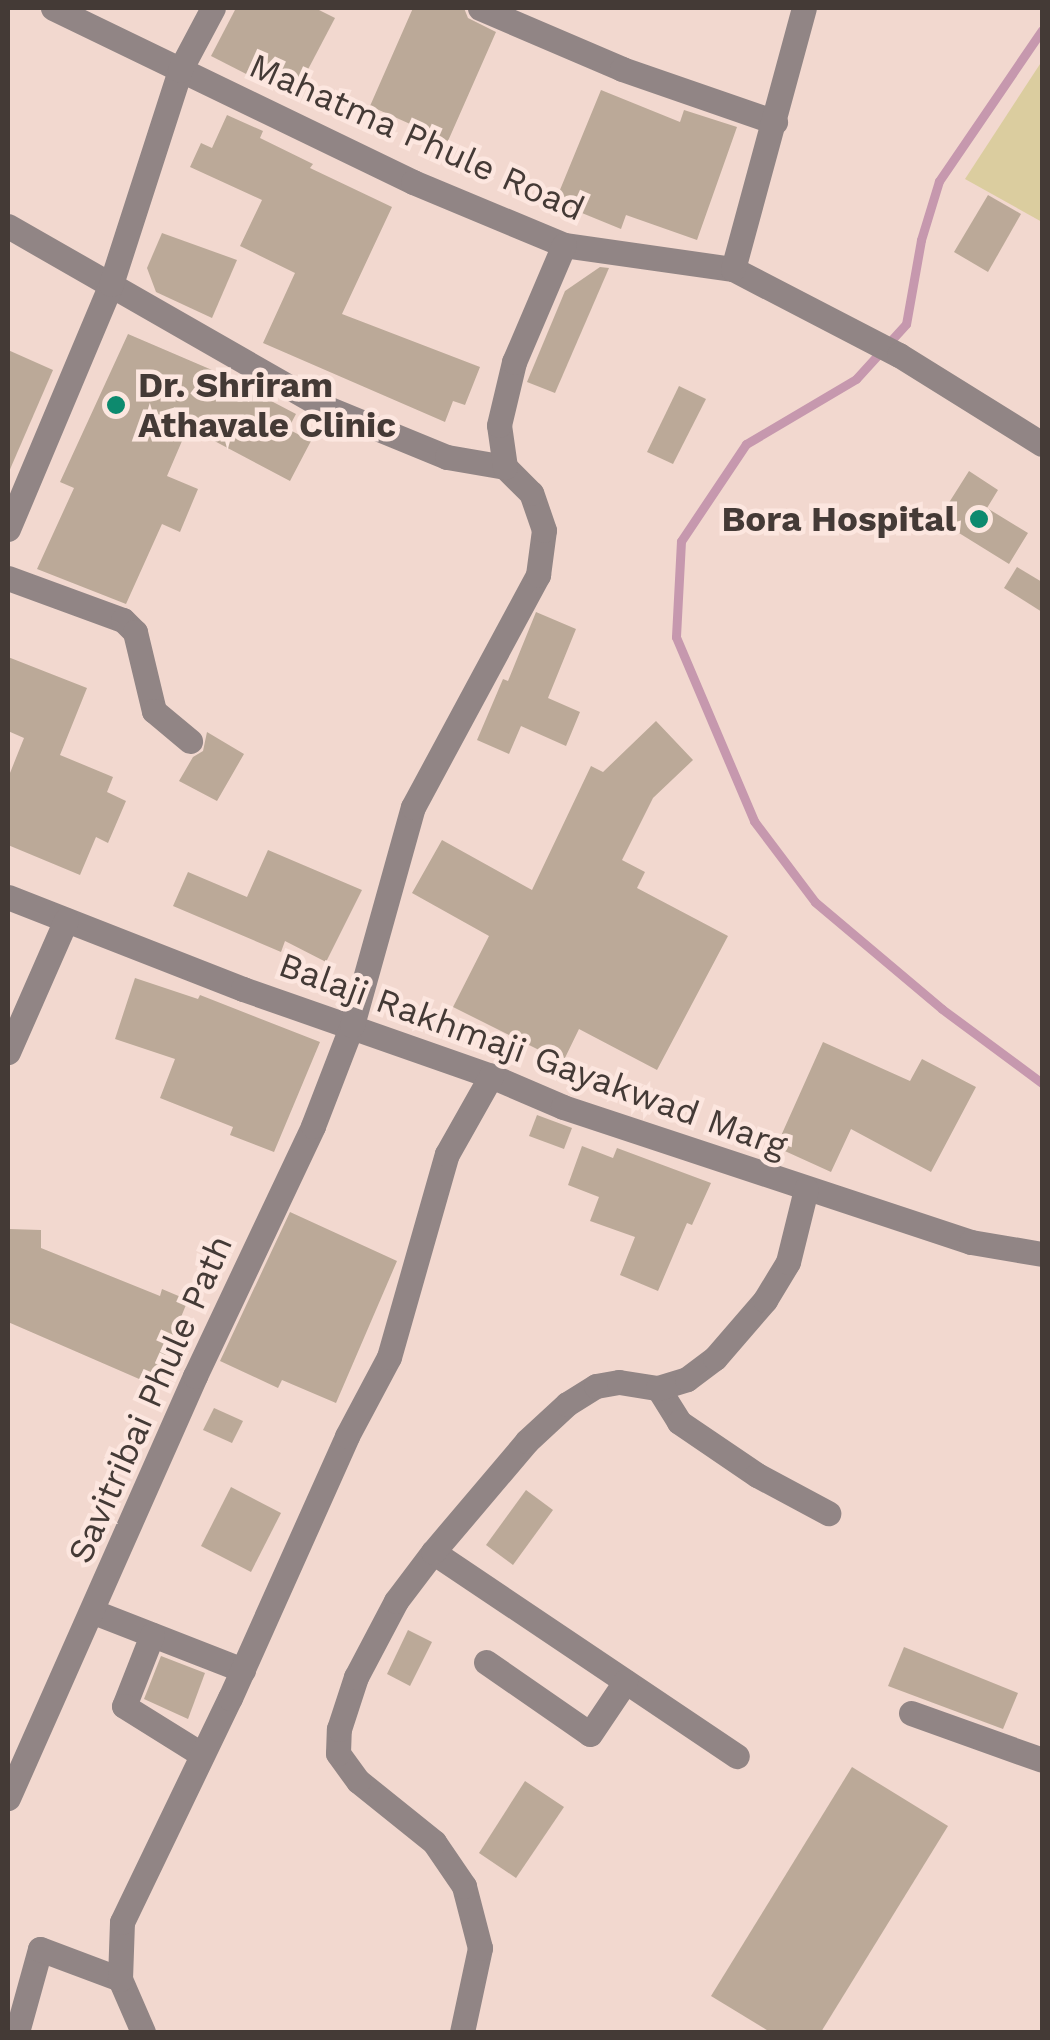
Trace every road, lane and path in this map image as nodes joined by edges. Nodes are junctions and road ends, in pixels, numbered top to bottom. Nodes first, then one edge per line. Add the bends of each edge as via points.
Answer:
1 (53, 8) edge
2 (212, 8) edge
3 (480, 8) edge
4 (804, 8) edge
5 (180, 70) junction
6 (776, 122) junction
7 (8, 226) edge
8 (564, 244) junction
9 (732, 269) junction
10 (111, 284) junction
11 (1042, 444) edge
12 (505, 467) junction
13 (8, 529) edge
14 (8, 578) edge
15 (190, 741) dead end
16 (8, 898) edge
17 (66, 920) junction
18 (352, 1025) junction
19 (8, 1052) edge
20 (491, 1076) junction
21 (806, 1189) junction
22 (1042, 1254) edge
23 (658, 1388) junction
24 (828, 1512) dead end
25 (433, 1552) junction
26 (94, 1612) junction
27 (152, 1635) junction
28 (486, 1662) dead end
29 (243, 1670) junction
30 (624, 1682) junction
31 (911, 1713) dead end
32 (202, 1754) junction
33 (738, 1756) dead end
34 (1042, 1760) edge
35 (8, 1798) edge
36 (120, 1979) junction
37 (17, 2032) edge
38 (143, 2032) edge
39 (462, 2032) edge

1 - 5 street, Mahatma Phule Road
2 - 5 street
3 - 6 street via 622,69
4 - 6 street
5 - 8 street, Mahatma Phule Road via 414,182
5 - 10 street
6 - 9 street
7 - 10 street
8 - 9 street, Mahatma Phule Road
8 - 12 street via 514,362 499,425
9 - 11 street, Mahatma Phule Road via 899,355
10 - 12 street via 320,405 447,456
10 - 13 street
12 - 18 street, Savitribai Phule Path via 531,493 544,530 538,576 413,807
14 - 15 street via 123,620 135,632 154,711
16 - 17 street, Balaji Rakhmaji Gayakwad Marg
17 - 18 street, Balaji Rakhmaji Gayakwad Marg
17 - 19 street
18 - 20 street, Balaji Rakhmaji Gayakwad Marg
18 - 26 street, Savitribai Phule Path
20 - 21 street, Balaji Rakhmaji Gayakwad Marg
20 - 29 street via 447,1154 389,1358
21 - 22 street, Balaji Rakhmaji Gayakwad Marg via 972,1242
21 - 23 street via 788,1262 765,1300 715,1358 687,1379
23 - 24 street via 679,1422 757,1475
23 - 25 street via 608,1384 567,1404
25 - 30 street
25 - 39 street via 396,1602 356,1677 338,1753 358,1781 434,1842 464,1886 480,1948
26 - 27 street
26 - 35 street, Savitribai Phule Path
27 - 29 street
27 - 32 street via 124,1706
28 - 30 street via 590,1734
29 - 32 street
30 - 33 street
31 - 34 street
32 - 36 street via 122,1922
36 - 37 street via 40,1950
36 - 38 street

